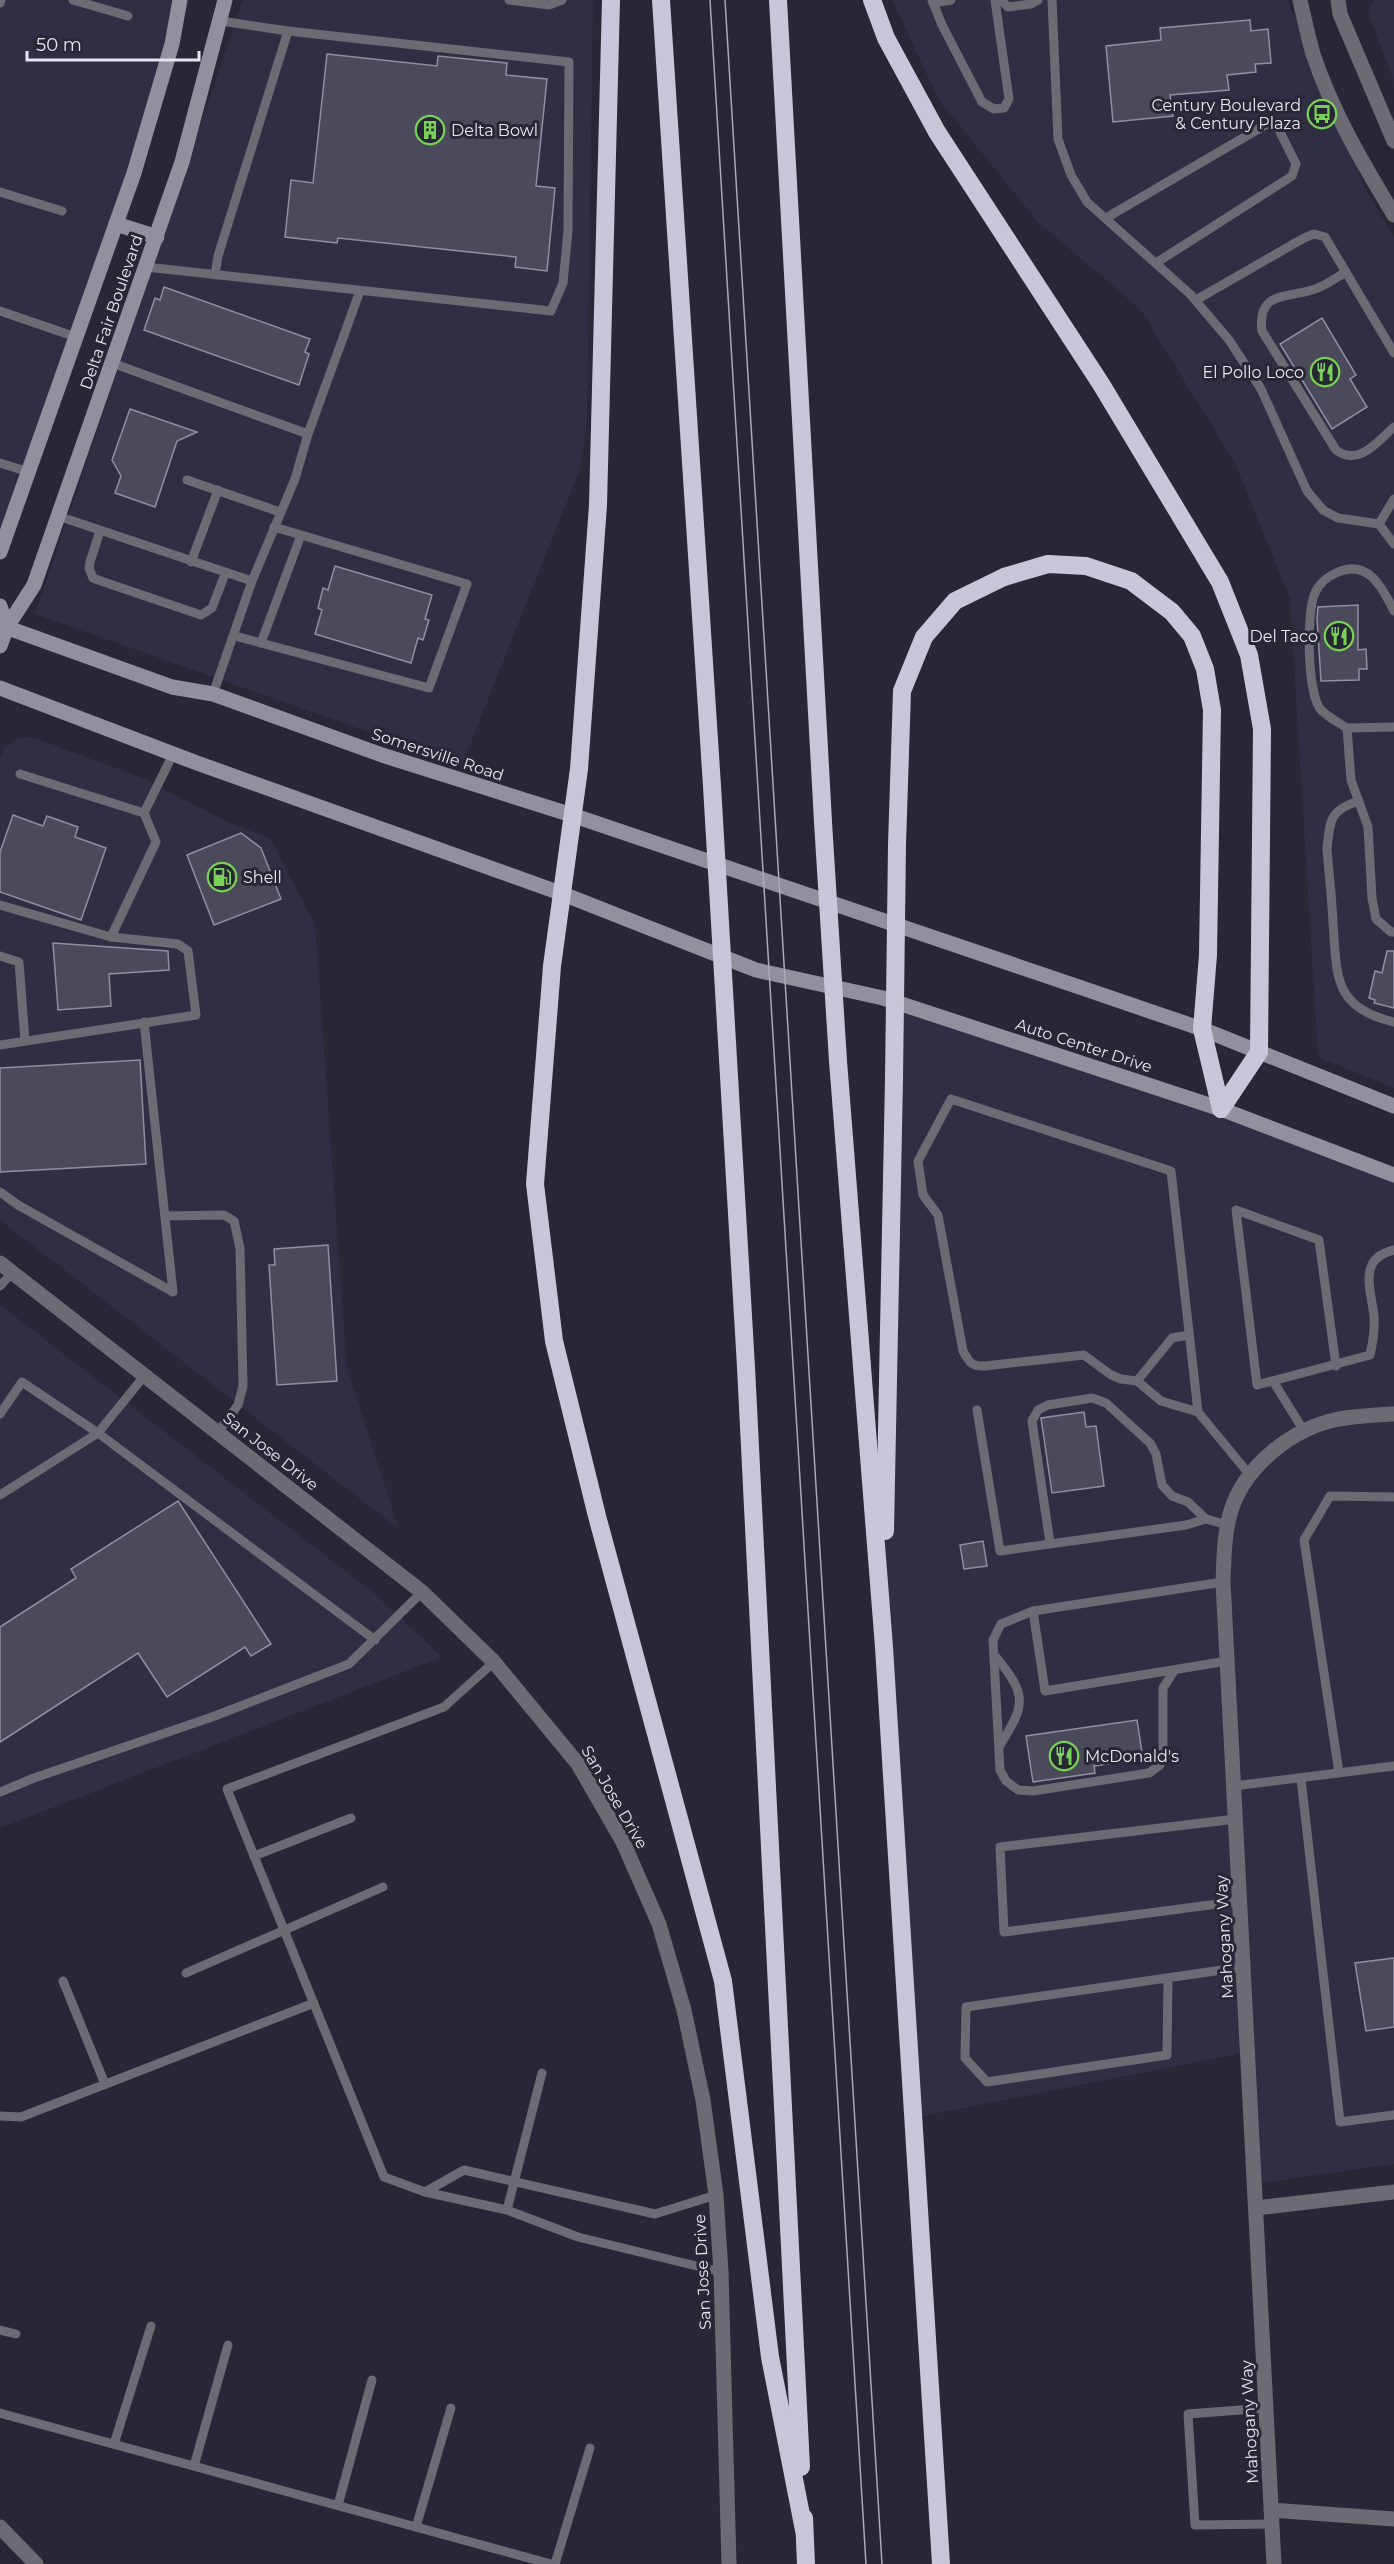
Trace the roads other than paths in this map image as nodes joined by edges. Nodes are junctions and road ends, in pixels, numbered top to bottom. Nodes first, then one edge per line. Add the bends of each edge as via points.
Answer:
1 (74, 0) edge
2 (180, 0) edge
3 (225, 0) edge
4 (509, 0) edge
5 (562, 0) edge
6 (611, 0) edge
7 (661, 0) edge
8 (778, 0) edge
9 (872, 0) edge
10 (951, 0) edge
11 (995, 0) edge
12 (1001, 0) edge
13 (1038, 0) edge
14 (1052, 0) edge
15 (1300, 0) edge
16 (1338, 0) edge
17 (933, 1) edge
18 (128, 16) dead end
19 (221, 21) junction
20 (288, 31) junction
21 (1394, 141) edge
22 (0, 192) edge
23 (62, 211) dead end
24 (1394, 215) edge
25 (1106, 218) junction
26 (116, 224) junction
27 (157, 237) junction
28 (1156, 263) junction
29 (147, 267) junction
30 (1346, 272) junction
31 (215, 275) junction
32 (360, 291) junction
33 (1196, 300) junction
34 (0, 311) edge
35 (76, 337) junction
36 (1394, 353) edge
37 (112, 363) junction
38 (1394, 427) edge
39 (308, 434) junction
40 (0, 463) edge
41 (29, 472) junction
42 (187, 480) dead end
43 (218, 490) junction
44 (1394, 499) edge
45 (280, 512) junction
46 (58, 516) junction
47 (1379, 524) junction
48 (274, 527) junction
49 (100, 531) junction
50 (301, 535) junction
51 (1394, 544) edge
52 (0, 552) edge
53 (191, 562) junction
54 (225, 574) junction
55 (252, 582) junction
56 (0, 606) edge
57 (1394, 611) edge
58 (3, 626) edge
59 (235, 636) junction
60 (261, 643) junction
61 (0, 646) edge
62 (0, 688) edge
63 (213, 694) junction
64 (1394, 727) edge
65 (1347, 728) junction
66 (173, 754) junction
67 (20, 774) dead end
68 (1359, 801) junction
69 (144, 813) junction
70 (572, 815) junction
71 (563, 894) junction
72 (0, 905) edge
73 (1394, 932) edge
74 (111, 938) junction
75 (0, 956) edge
76 (144, 1022) junction
77 (1394, 1022) edge
78 (1202, 1029) junction
79 (25, 1041) junction
80 (0, 1045) edge
81 (1259, 1052) junction
82 (1394, 1106) edge
83 (1221, 1109) junction
84 (1394, 1176) edge
85 (0, 1192) edge
86 (165, 1216) junction
87 (1394, 1250) edge
88 (6, 1268) edge
89 (0, 1286) edge
90 (1189, 1335) junction
91 (1336, 1366) junction
92 (145, 1375) junction
93 (1137, 1380) junction
94 (1273, 1381) junction
95 (977, 1410) dead end
96 (1198, 1412) junction
97 (0, 1414) edge
98 (1394, 1414) edge
99 (1304, 1431) junction
100 (218, 1432) junction
101 (98, 1433) junction
102 (1250, 1474) junction
103 (0, 1495) edge
104 (1394, 1497) edge
105 (1206, 1519) junction
106 (1228, 1525) junction
107 (1050, 1542) junction
108 (1223, 1582) junction
109 (422, 1592) junction
110 (1033, 1611) junction
111 (375, 1640) junction
112 (884, 1647) junction
113 (996, 1657) junction
114 (1227, 1661) junction
115 (494, 1662) junction
116 (1174, 1671) junction
117 (1000, 1745) junction
118 (1394, 1766) edge
119 (1340, 1773) junction
120 (1301, 1779) junction
121 (1234, 1786) junction
122 (0, 1792) edge
123 (351, 1818) dead end
124 (1236, 1819) junction
125 (254, 1856) junction
126 (383, 1887) dead end
127 (1240, 1901) junction
128 (285, 1930) junction
129 (1243, 1967) junction
130 (186, 1973) dead end
131 (1168, 1978) junction
132 (63, 1981) dead end
133 (314, 2003) junction
134 (542, 2073) dead end
135 (105, 2084) junction
136 (1394, 2115) edge
137 (0, 2116) edge
138 (515, 2182) junction
139 (425, 2192) junction
140 (1394, 2192) edge
141 (716, 2195) junction
142 (1256, 2208) junction
143 (507, 2210) junction
144 (721, 2272) junction
145 (151, 2326) dead end
146 (0, 2330) edge
147 (16, 2334) dead end
148 (228, 2345) dead end
149 (372, 2380) dead end
150 (451, 2408) dead end
151 (1266, 2408) junction
152 (0, 2413) edge
153 (114, 2444) junction
154 (590, 2448) dead end
155 (194, 2466) junction
156 (338, 2505) junction
157 (1272, 2517) junction
158 (1394, 2519) edge
159 (0, 2527) edge
160 (416, 2527) junction
161 (804, 2530) junction
162 (36, 2564) edge
163 (553, 2564) edge
164 (729, 2564) edge
165 (807, 2564) edge
166 (941, 2564) edge
167 (1274, 2564) edge

1 - 18 lane
2 - 26 main road, Delta Fair Boulevard via 155,107
3 - 19 main road, Delta Fair Boulevard
4 - 5 lane via 549,5
6 - 70 highway via 598,505 580,759
7 - 161 highway, bridge via 746,1367
8 - 112 highway, bridge via 838,1061
9 - 81 highway via 886,38 937,132 1101,384 1220,582 1249,655 1262,729
10 - 17 lane
11 - 17 lane via 1009,99 1004,108 994,110 982,102
12 - 13 lane via 1008,7
14 - 25 lane via 1058,140 1071,175 1087,202
15 - 24 street via 1313,54 1335,107
16 - 21 street via 1340,14
19 - 20 lane
19 - 27 main road, Delta Fair Boulevard
20 - 31 lane
20 - 32 lane via 569,62 568,231 563,283 551,310
22 - 23 lane
25 - 28 lane
25 - 28 lane via 1267,124 1278,128 1296,164 1292,176
26 - 27 main road
26 - 35 main road, Delta Fair Boulevard
27 - 29 main road, Delta Fair Boulevard
28 - 33 lane
29 - 31 lane
29 - 37 main road, Delta Fair Boulevard
30 - 33 lane via 1325,237 1314,234
30 - 36 lane
30 - 38 lane via 1314,290 1270,301 1260,317 1262,331 1336,450 1345,456 1355,456
31 - 32 lane
32 - 39 lane
33 - 47 lane via 1229,340 1261,389 1307,491 1323,510 1338,518
34 - 35 lane
35 - 41 main road, Delta Fair Boulevard
37 - 39 lane
37 - 46 main road, Delta Fair Boulevard
39 - 45 lane
40 - 41 lane
41 - 52 main road, Delta Fair Boulevard
42 - 43 lane
43 - 45 lane
43 - 53 lane
44 - 47 lane
45 - 48 lane
46 - 49 lane
46 - 58 main road, Delta Fair Boulevard via 34,585
47 - 51 lane
48 - 50 lane
48 - 55 lane
49 - 53 lane
49 - 54 lane via 90,562 91,573 93,578 120,588 201,615 212,609
50 - 60 lane
50 - 60 lane via 467,584 429,688
53 - 54 lane
54 - 55 lane
55 - 59 lane
56 - 58 main road
57 - 65 lane via 1381,585 1367,571 1343,570 1316,590 1311,605 1309,645 1314,698 1321,710
58 - 61 main road, Delta Fair Boulevard
58 - 63 main road, Somersville Road via 172,687
59 - 60 lane
59 - 63 lane
62 - 66 main road
63 - 70 main road, Somersville Road via 382,755
64 - 65 lane
65 - 68 lane via 1351,780
66 - 69 lane
66 - 71 main road
67 - 69 lane
68 - 73 lane via 1368,827 1376,919
68 - 77 lane via 1341,806 1329,828 1327,849 1339,981 1358,1008
69 - 74 lane via 156,842
70 - 71 highway
70 - 78 main road, Somersville Road
71 - 83 main road, Auto Center Drive via 756,970 883,998
71 - 161 highway via 552,966 535,1184 554,1341 600,1527 723,1981 770,2357
72 - 74 lane
74 - 76 lane via 178,944 188,951 196,1015
75 - 79 lane via 19,962
76 - 79 lane
76 - 86 lane
78 - 81 main road
78 - 83 highway
78 - 112 highway, bridge via 1208,955 1212,710 1205,669 1192,636 1172,612 1131,581 1086,566 1048,564 1004,576 955,601 924,637 902,691
79 - 80 lane
81 - 82 main road
81 - 83 highway
83 - 84 main road, Auto Center Drive
85 - 86 lane via 173,1292
86 - 100 lane via 224,1215 234,1221 240,1248 243,1386 238,1405
87 - 91 lane via 1384,1252 1372,1264 1368,1288 1375,1336 1370,1355
88 - 89 lane
88 - 92 street, San Jose Drive
90 - 93 lane via 1172,1338
90 - 93 lane via 1171,1171 951,1099 918,1161 923,1195 938,1215 968,1362 985,1366 1084,1355 1111,1375
90 - 96 lane
91 - 94 lane
91 - 94 lane via 1318,1240 1236,1210 1257,1385
92 - 100 street, San Jose Drive
92 - 101 lane
93 - 96 lane via 1161,1401
94 - 99 lane
95 - 107 lane via 1000,1551
96 - 102 lane
97 - 101 lane via 21,1382
98 - 99 street, Mahogany Way via 1338,1419
99 - 102 street, Mahogany Way
100 - 109 street, San Jose Drive
101 - 103 lane
101 - 111 lane
102 - 106 street, Mahogany Way
104 - 119 lane via 1330,1496 1304,1540
105 - 106 lane
105 - 107 lane via 1186,1525
105 - 107 lane via 1162,1485 1150,1443 1106,1403 1092,1398 1048,1405 1038,1410 1032,1421
106 - 108 street, Mahogany Way
108 - 110 lane
108 - 114 street, Mahogany Way
109 - 111 lane
109 - 115 street, San Jose Drive
110 - 113 lane via 1001,1624 993,1640
110 - 116 lane via 1045,1691
111 - 122 lane via 349,1664
112 - 166 highway
113 - 117 lane
113 - 117 lane via 1014,1679 1020,1699 1018,1718
114 - 116 lane
114 - 121 street, Mahogany Way
115 - 125 lane via 444,1707 227,1788
115 - 141 street, San Jose Drive via 578,1764 623,1842 659,1924 689,2032
116 - 117 lane via 1163,1688 1160,1764 1149,1773 1018,1791 1000,1770
118 - 119 lane
119 - 120 lane
120 - 121 lane
120 - 136 lane via 1340,2122
121 - 124 street, Mahogany Way
123 - 125 lane
124 - 127 street, Mahogany Way
124 - 127 lane via 1000,1847 1004,1932
125 - 128 lane
126 - 128 lane
127 - 129 street, Mahogany Way
128 - 130 lane
128 - 133 lane
129 - 131 lane
129 - 142 street, Mahogany Way
131 - 131 lane via 966,2007 965,2058 987,2082 1167,2055
132 - 135 lane
133 - 135 lane
133 - 139 lane via 384,2177
134 - 138 lane
135 - 137 lane via 21,2117
138 - 139 lane via 464,2170
138 - 141 lane via 655,2214
138 - 143 lane
139 - 143 lane
140 - 142 street
141 - 144 street, San Jose Drive
142 - 151 street, Mahogany Way
143 - 144 lane via 578,2237
144 - 164 street, San Jose Drive
145 - 153 lane
146 - 147 lane
148 - 155 lane
149 - 156 lane
150 - 160 lane
151 - 157 street, Mahogany Way
151 - 157 lane via 1188,2414 1195,2525
152 - 153 lane
153 - 155 lane
154 - 163 lane
155 - 156 lane
156 - 160 lane
157 - 158 street
157 - 167 street, Mahogany Way
159 - 162 street
160 - 163 lane
161 - 165 highway

